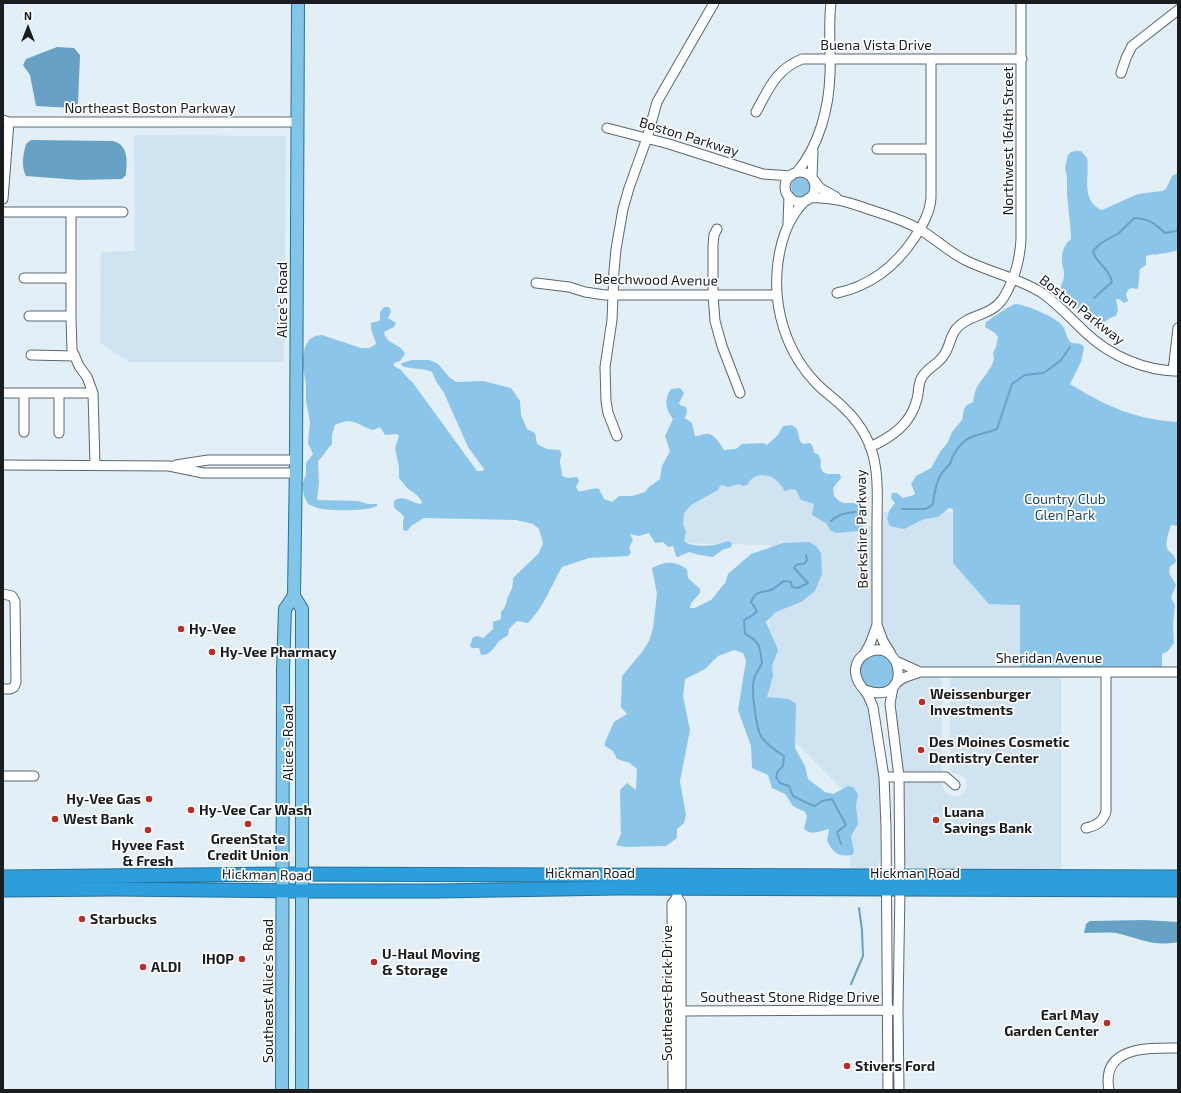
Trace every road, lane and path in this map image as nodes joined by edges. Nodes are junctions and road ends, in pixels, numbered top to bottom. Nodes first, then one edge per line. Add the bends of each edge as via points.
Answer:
1 (298, 3) edge
2 (714, 3) edge
3 (831, 3) edge
4 (1021, 3) edge
5 (1178, 10) edge
6 (830, 58) junction
7 (931, 59) junction
8 (1022, 59) junction
9 (1122, 73) dead end
10 (756, 112) dead end
11 (6, 121) edge
12 (298, 122) junction
13 (607, 128) dead end
14 (647, 138) junction
15 (814, 146) junction
16 (876, 149) dead end
17 (931, 149) junction
18 (763, 174) junction
19 (794, 174) junction
20 (813, 179) junction
21 (788, 194) junction
22 (3, 199) edge
23 (808, 199) junction
24 (843, 200) junction
25 (3, 212) edge
26 (72, 212) junction
27 (123, 212) dead end
28 (788, 225) junction
29 (717, 229) dead end
30 (920, 229) junction
31 (24, 278) dead end
32 (71, 278) junction
33 (1012, 278) junction
34 (536, 283) dead end
35 (837, 293) dead end
36 (613, 295) junction
37 (713, 295) junction
38 (777, 295) junction
39 (29, 316) dead end
40 (71, 316) junction
41 (1178, 328) edge
42 (31, 355) dead end
43 (75, 356) junction
44 (1176, 371) edge
45 (740, 392) dead end
46 (3, 393) edge
47 (24, 393) junction
48 (59, 393) junction
49 (93, 394) junction
50 (24, 432) dead end
51 (59, 433) dead end
52 (617, 436) dead end
53 (870, 447) junction
54 (296, 460) junction
55 (3, 465) edge
56 (95, 466) junction
57 (169, 466) junction
58 (296, 473) junction
59 (3, 594) edge
60 (294, 596) junction
61 (877, 625) junction
62 (864, 655) junction
63 (894, 658) junction
64 (920, 672) junction
65 (1106, 672) junction
66 (1178, 672) edge
67 (894, 685) junction
68 (3, 689) edge
69 (865, 690) junction
70 (3, 776) edge
71 (34, 776) dead end
72 (884, 777) junction
73 (899, 777) junction
74 (955, 785) dead end
75 (1086, 828) dead end
76 (283, 874) junction
77 (302, 874) junction
78 (680, 875) junction
79 (786, 875) junction
80 (3, 877) edge
81 (1178, 877) edge
82 (894, 882) junction
83 (581, 888) junction
84 (3, 890) edge
85 (1178, 890) edge
86 (283, 891) junction
87 (302, 891) junction
88 (677, 893) junction
89 (888, 1010) junction
90 (898, 1010) junction
91 (681, 1011) junction
92 (1178, 1048) edge
93 (282, 1090) edge
94 (302, 1090) edge
95 (673, 1090) edge
96 (681, 1090) edge
97 (888, 1090) edge
98 (899, 1090) edge
99 (1109, 1090) edge

1 - 12 main road, Alice's Road
2 - 14 street via 657,102
3 - 6 street
4 - 8 street, Northwest 164th Street
5 - 9 street via 1132,46
6 - 7 street, Buena Vista Drive
6 - 10 street, Buena Vista Drive via 802,60 781,71
6 - 15 street via 827,100
7 - 8 street, Buena Vista Drive
7 - 17 street
8 - 33 street, Northwest 164th Street via 1022,239
11 - 12 street, Northeast Boston Parkway
11 - 22 street
12 - 54 main road, Alice's Road
13 - 14 street, Boston Parkway
14 - 18 street, Boston Parkway
14 - 36 street via 629,188 619,230
15 - 19 street
15 - 20 street
16 - 17 street
17 - 30 street via 930,207
18 - 19 street, Boston Parkway
18 - 21 street, Boston Parkway
19 - 20 street via 805,173
19 - 21 street via 786,186
20 - 23 street via 814,192
20 - 24 street, Boston Parkway via 820,188
21 - 23 street via 795,200
21 - 28 street, Berkshire Parkway
23 - 24 street, Boston Parkway
23 - 28 street, Berkshire Parkway
24 - 30 street, Boston Parkway
25 - 26 street
26 - 27 street
26 - 32 street
28 - 38 street, Berkshire Parkway via 779,258
29 - 37 street via 714,240
30 - 33 street, Boston Parkway via 965,260
30 - 35 street via 899,259 880,275 858,287
31 - 32 street
32 - 40 street
33 - 44 street, Boston Parkway via 1047,297 1091,338 1117,355 1145,366
33 - 53 street, Northwest 164th Street via 998,305 962,323 956,329 944,356 922,376 913,410 904,424 891,436
34 - 36 street, Beechwood Avenue via 569,287 593,294
36 - 37 street, Beechwood Avenue
36 - 52 street via 605,389 608,414
37 - 38 street, Beechwood Avenue
37 - 45 street via 715,321 720,340
38 - 53 street, Berkshire Parkway via 783,325 795,354 817,384 852,416
39 - 40 street
40 - 43 street via 72,350
41 - 44 street
42 - 43 street
43 - 49 street
46 - 47 street
47 - 48 street
47 - 50 street
48 - 49 street
48 - 51 street
49 - 56 street
53 - 61 street, Berkshire Parkway via 877,480
54 - 57 street via 208,460
54 - 58 main road, Alice's Road
55 - 56 street
56 - 57 street
57 - 58 street via 203,473
58 - 60 main road, Alice's Road
59 - 68 street via 12,596 15,601 16,682 14,687
60 - 76 main road, Alice's Road via 285,609
60 - 77 main road, Alice's Road via 302,609
61 - 62 street, Berkshire Parkway
61 - 63 street, Berkshire Parkway
62 - 63 street via 879,650
62 - 69 street via 856,665 855,673
63 - 64 street, Sheridan Avenue
63 - 67 street via 899,674
64 - 65 street, Sheridan Avenue
64 - 67 street, Sheridan Avenue via 903,678
65 - 66 street, Sheridan Avenue
65 - 75 street via 1106,811 1103,820 1095,826
67 - 69 street via 882,693 875,694
67 - 73 street via 890,704
69 - 72 street via 873,707
70 - 71 street
72 - 73 street
72 - 82 street
73 - 74 street via 946,777
73 - 82 street
76 - 77 highway, Hickman Road
76 - 80 highway, Hickman Road
76 - 86 main road, Alice's Road
77 - 78 highway, Hickman Road
77 - 87 main road, Alice's Road
78 - 79 highway, Hickman Road
78 - 83 highway via 679,878 666,880 593,882
79 - 82 highway, Hickman Road
79 - 88 highway via 784,879 769,880 688,880 679,884
81 - 82 highway, Hickman Road
82 - 85 highway, Hickman Road
82 - 88 highway, Hickman Road
82 - 89 street
82 - 90 street
83 - 87 highway, Hickman Road
83 - 88 highway, Hickman Road
84 - 86 highway, Hickman Road
86 - 87 highway, Hickman Road
86 - 93 main road, Southeast Alice's Road
87 - 94 main road
88 - 91 street, Southeast Brick Drive via 681,903
88 - 95 street, Southeast Brick Drive via 672,904
89 - 90 street, Southeast Stone Ridge Drive
89 - 91 street, Southeast Stone Ridge Drive
89 - 97 street
90 - 98 street
91 - 96 street, Southeast Brick Drive
92 - 99 street via 1141,1049 1124,1054 1111,1068

